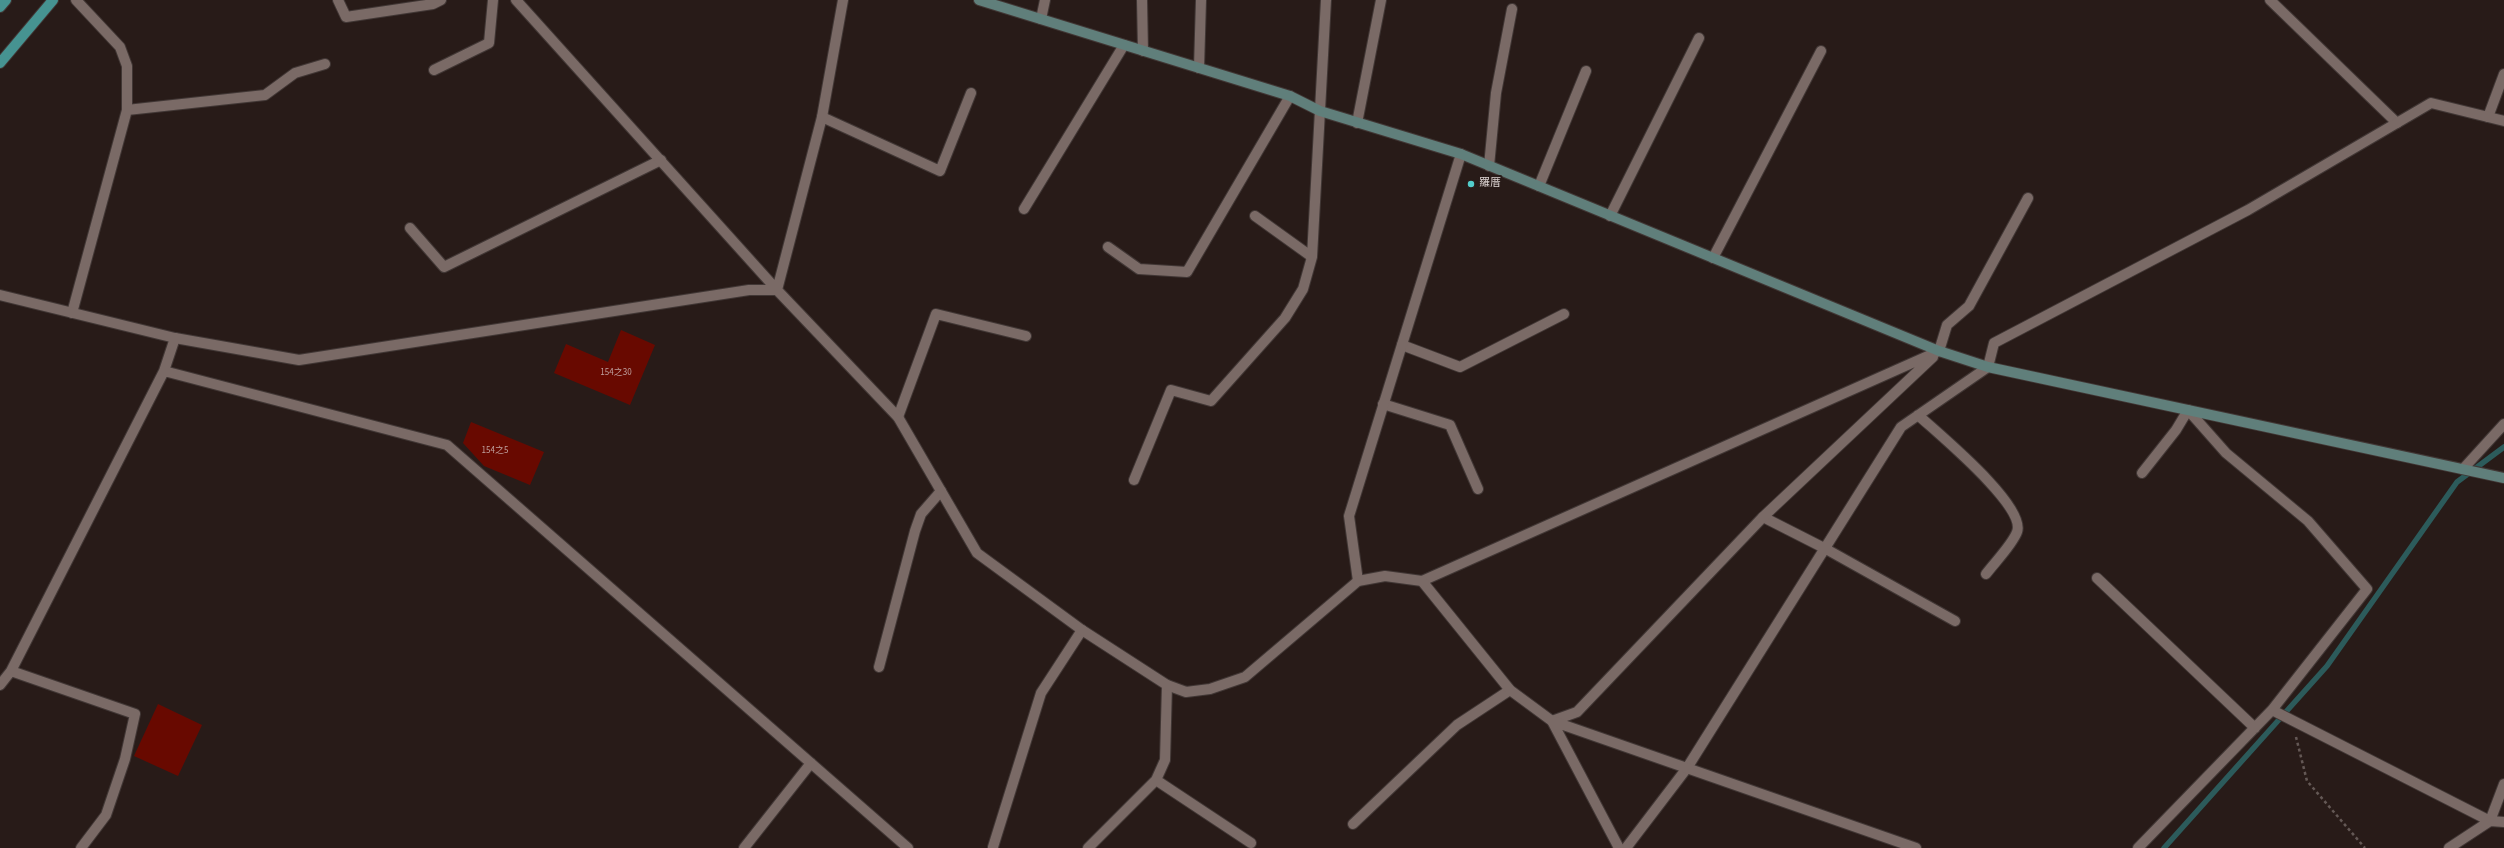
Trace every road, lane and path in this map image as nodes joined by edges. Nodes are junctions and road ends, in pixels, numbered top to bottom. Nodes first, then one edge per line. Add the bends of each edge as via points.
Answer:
1 (6, 0) edge
2 (53, 0) edge
3 (76, 0) edge
4 (338, 0) edge
5 (441, 0) edge
6 (493, 0) edge
7 (516, 0) edge
8 (843, 0) edge
9 (979, 0) edge
10 (1045, 0) edge
11 (1142, 0) edge
12 (1201, 0) edge
13 (1326, 0) edge
14 (1381, 0) edge
15 (2270, 0) edge
16 (0, 7) edge
17 (1512, 9) dead end
18 (1041, 19) junction
19 (1699, 38) dead end
20 (1124, 45) junction
21 (1142, 50) junction
22 (1821, 50) dead end
23 (0, 63) edge
24 (325, 64) dead end
25 (1199, 68) junction
26 (434, 70) dead end
27 (1586, 71) dead end
28 (2504, 74) edge
29 (971, 93) dead end
30 (1290, 96) junction
31 (127, 110) junction
32 (1320, 111) junction
33 (822, 117) junction
34 (2488, 117) junction
35 (2504, 121) edge
36 (1357, 122) junction
37 (2397, 122) junction
38 (1461, 154) junction
39 (661, 160) junction
40 (1488, 166) junction
41 (1539, 186) junction
42 (2028, 198) dead end
43 (1024, 210) dead end
44 (1255, 216) dead end
45 (1610, 216) junction
46 (410, 228) dead end
47 (1108, 246) dead end
48 (1312, 257) junction
49 (1713, 258) junction
50 (777, 290) junction
51 (0, 295) edge
52 (72, 313) junction
53 (1564, 314) dead end
54 (1026, 336) dead end
55 (175, 338) junction
56 (1402, 345) junction
57 (1939, 351) junction
58 (1988, 367) junction
59 (164, 370) junction
60 (1383, 404) junction
61 (2188, 410) junction
62 (1918, 415) junction
63 (898, 417) junction
64 (2504, 424) edge
65 (2463, 469) junction
66 (2142, 473) dead end
67 (2504, 478) edge
68 (1134, 480) dead end
69 (1478, 489) dead end
70 (941, 491) junction
71 (1763, 517) junction
72 (1826, 549) junction
73 (1986, 574) dead end
74 (2097, 578) dead end
75 (1358, 581) junction
76 (1422, 581) junction
77 (1955, 622) dead end
78 (1082, 630) junction
79 (879, 667) dead end
80 (11, 671) junction
81 (1167, 684) junction
82 (0, 685) edge
83 (1510, 690) junction
84 (2272, 710) junction
85 (2291, 720) junction
86 (1552, 721) junction
87 (2255, 728) junction
88 (811, 763) junction
89 (1687, 768) junction
90 (1156, 780) junction
91 (2504, 784) edge
92 (2490, 821) junction
93 (2504, 822) edge
94 (1354, 824) dead end
95 (1251, 843) dead end
96 (994, 847) dead end
97 (81, 848) edge
98 (744, 848) edge
99 (908, 848) edge
100 (1088, 848) edge
101 (1619, 848) edge
102 (1626, 848) edge
103 (1916, 848) edge
104 (2138, 848) edge
105 (2364, 848) edge
106 (2449, 848) edge

1 - 16 main road
2 - 23 main road
3 - 31 street via 120,47 127,66
4 - 5 street via 346,17 433,4
6 - 26 street via 489,43
7 - 39 street
8 - 33 street
9 - 18 main road
10 - 18 street
11 - 21 street
12 - 25 street
13 - 32 street
14 - 36 street
15 - 37 street
17 - 40 street via 1496,93
18 - 20 main road
19 - 45 street
20 - 21 main road
20 - 43 street
21 - 25 main road
22 - 49 street
24 - 31 street via 295,73 265,95
25 - 30 main road
27 - 41 street
28 - 34 street
29 - 33 street via 940,171
30 - 32 main road
30 - 47 street via 1187,272 1139,269
31 - 52 street
32 - 36 main road
32 - 48 street
33 - 50 street
34 - 35 street
34 - 37 street via 2431,102
36 - 38 main road
37 - 58 street via 2248,210 1994,343
38 - 40 main road
38 - 56 street
39 - 46 street via 444,267
39 - 50 street
40 - 41 main road
41 - 45 main road
42 - 57 street via 1970,306 1947,325
44 - 48 street
45 - 49 main road
48 - 68 street via 1303,289 1285,318 1211,401 1171,390
49 - 57 main road
50 - 55 street via 749,290 299,360
50 - 63 street
51 - 52 street
52 - 55 street
53 - 56 street via 1460,367
54 - 63 street via 936,314
55 - 59 street
56 - 60 street
57 - 58 main road
57 - 71 street
57 - 76 street
58 - 61 main road
58 - 62 street
59 - 80 street
59 - 88 street via 447,445
60 - 69 street via 1450,425
60 - 75 street via 1348,516
61 - 65 main road
61 - 66 street via 2176,430
61 - 84 street via 2226,453 2308,521 2367,589
62 - 72 street via 1901,427
62 - 73 street via 1993,485 2017,518 2017,531
63 - 70 street
64 - 65 street
65 - 67 main road
70 - 78 street via 977,553
70 - 79 street via 921,514
71 - 72 street
71 - 86 street via 1577,712
72 - 77 street
72 - 89 street
74 - 87 street
75 - 76 street via 1385,576
75 - 81 street via 1245,677 1210,689 1186,692
76 - 83 street
78 - 81 street
78 - 96 street via 1041,693
80 - 82 street
80 - 97 street via 135,714 125,759 106,815
81 - 90 street via 1165,760
83 - 86 street
83 - 94 street via 1457,725
84 - 85 street
84 - 87 street
85 - 92 street
85 - 105 path via 2307,781
86 - 89 street
86 - 101 street
87 - 104 street
88 - 98 street
88 - 99 street
89 - 102 street
89 - 103 street
90 - 95 street
90 - 100 street
91 - 92 street
92 - 93 street
92 - 106 street

